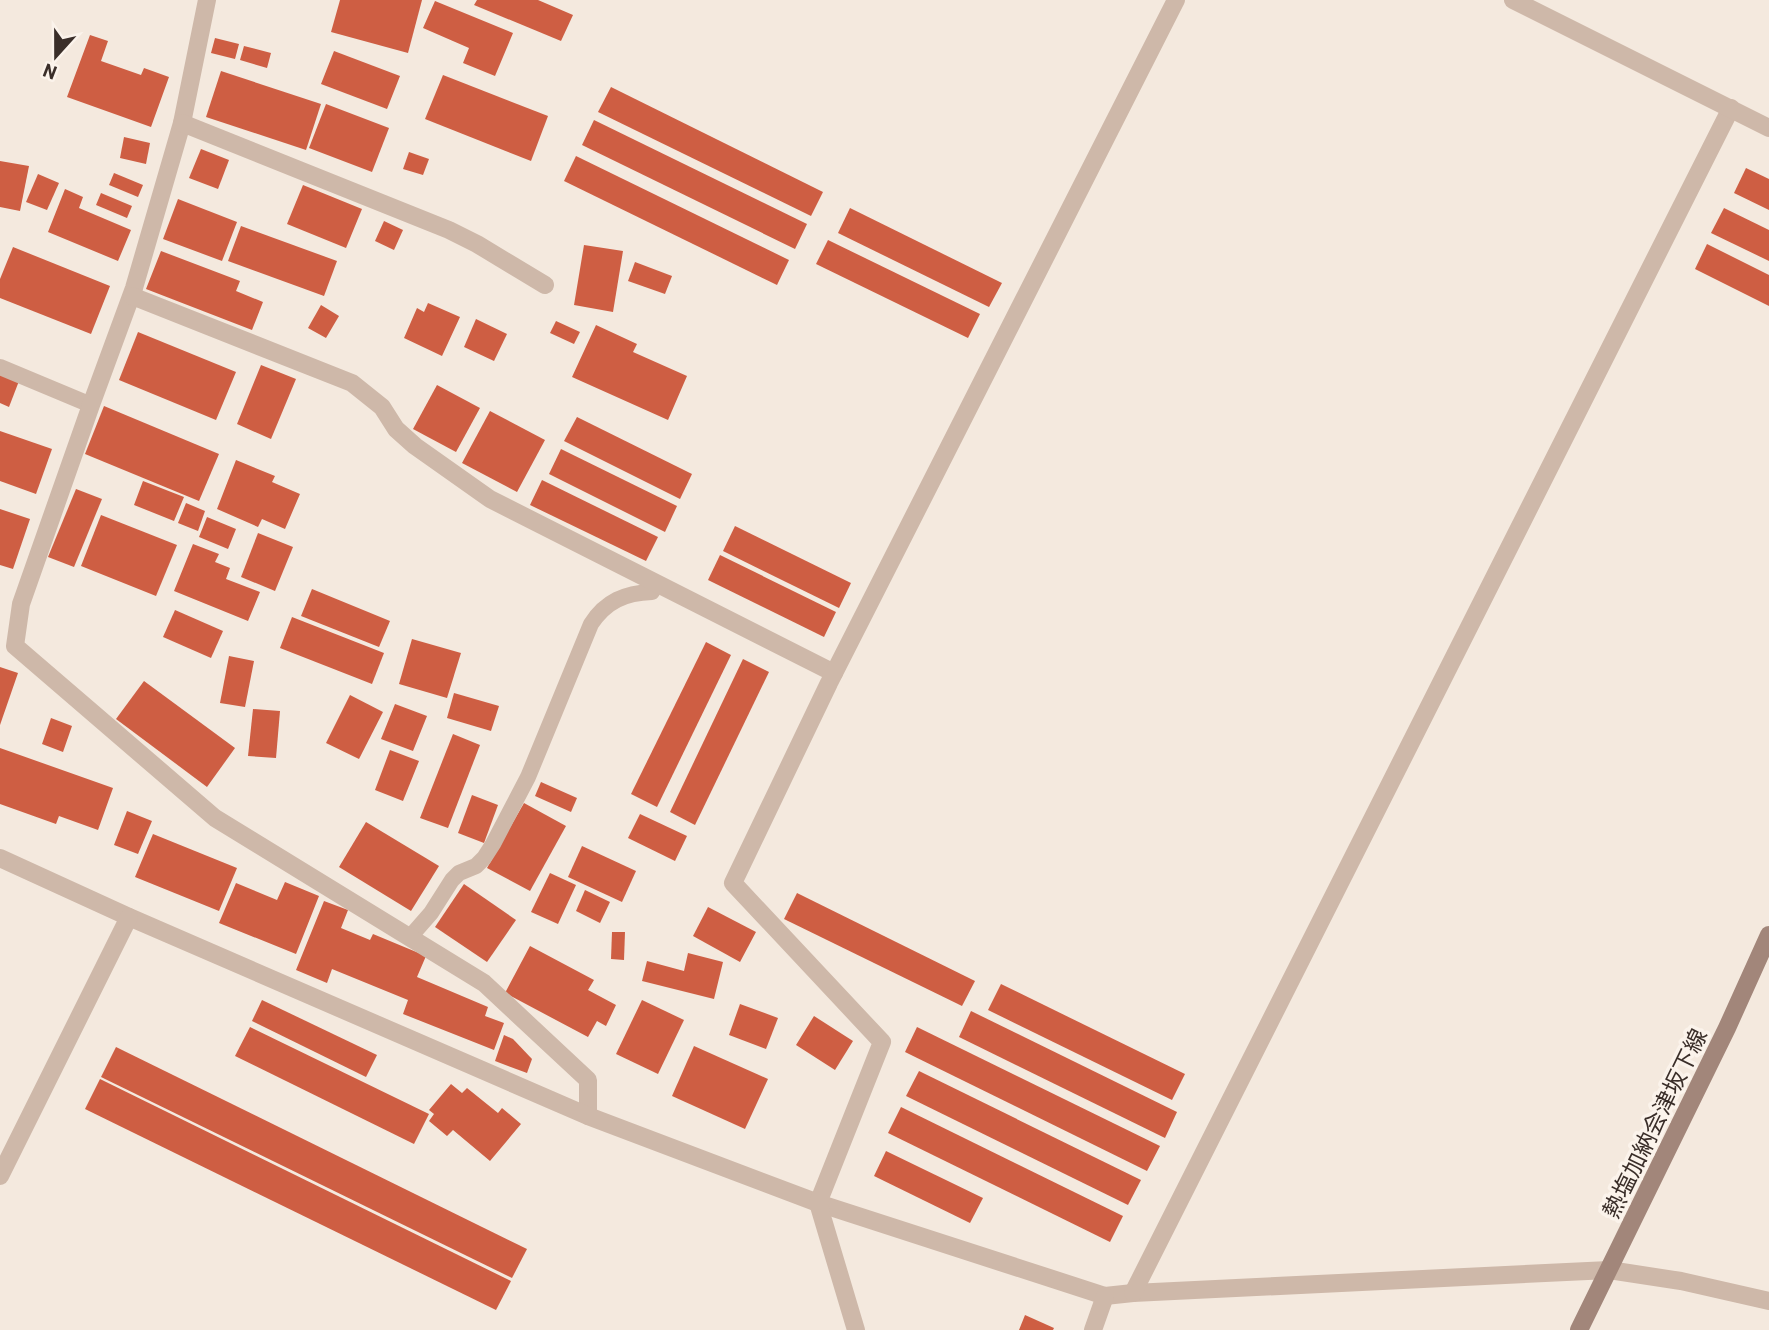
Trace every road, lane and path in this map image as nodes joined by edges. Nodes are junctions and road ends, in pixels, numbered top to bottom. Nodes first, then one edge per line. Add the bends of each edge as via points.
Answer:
1 (207, 0) edge
2 (1176, 0) edge
3 (1514, 0) edge
4 (1731, 108) junction
5 (182, 122) junction
6 (1769, 128) edge
7 (545, 285) dead end
8 (132, 296) junction
9 (0, 367) edge
10 (91, 405) junction
11 (656, 584) junction
12 (834, 673) junction
13 (0, 858) edge
14 (129, 918) junction
15 (1769, 935) edge
16 (410, 937) junction
17 (588, 1116) junction
18 (0, 1176) edge
19 (818, 1203) junction
20 (1609, 1270) junction
21 (1133, 1293) junction
22 (1105, 1296) junction
23 (1769, 1301) edge
24 (856, 1330) edge
25 (1093, 1330) edge
26 (1579, 1330) edge

1 - 5 street
2 - 12 street
3 - 4 street
4 - 6 street
4 - 21 street
5 - 7 street via 449,230
5 - 8 street
8 - 10 street
8 - 11 street via 352,383 382,407 396,429 415,446 490,499
9 - 10 lane
10 - 16 street via 21,604 15,646 215,818
11 - 12 street
11 - 16 lane via 652,592 625,595 608,605 591,624 528,777 493,844 476,866 452,880
12 - 19 street via 733,883 882,1042
13 - 14 street
14 - 17 street
14 - 18 street
15 - 20 main road, 熱塩加納会津坂下線
16 - 17 street via 484,983 588,1080
17 - 19 street
19 - 22 street
19 - 24 street
20 - 21 street
20 - 23 street
20 - 26 main road, 熱塩加納会津坂下線
21 - 22 street
22 - 25 street

